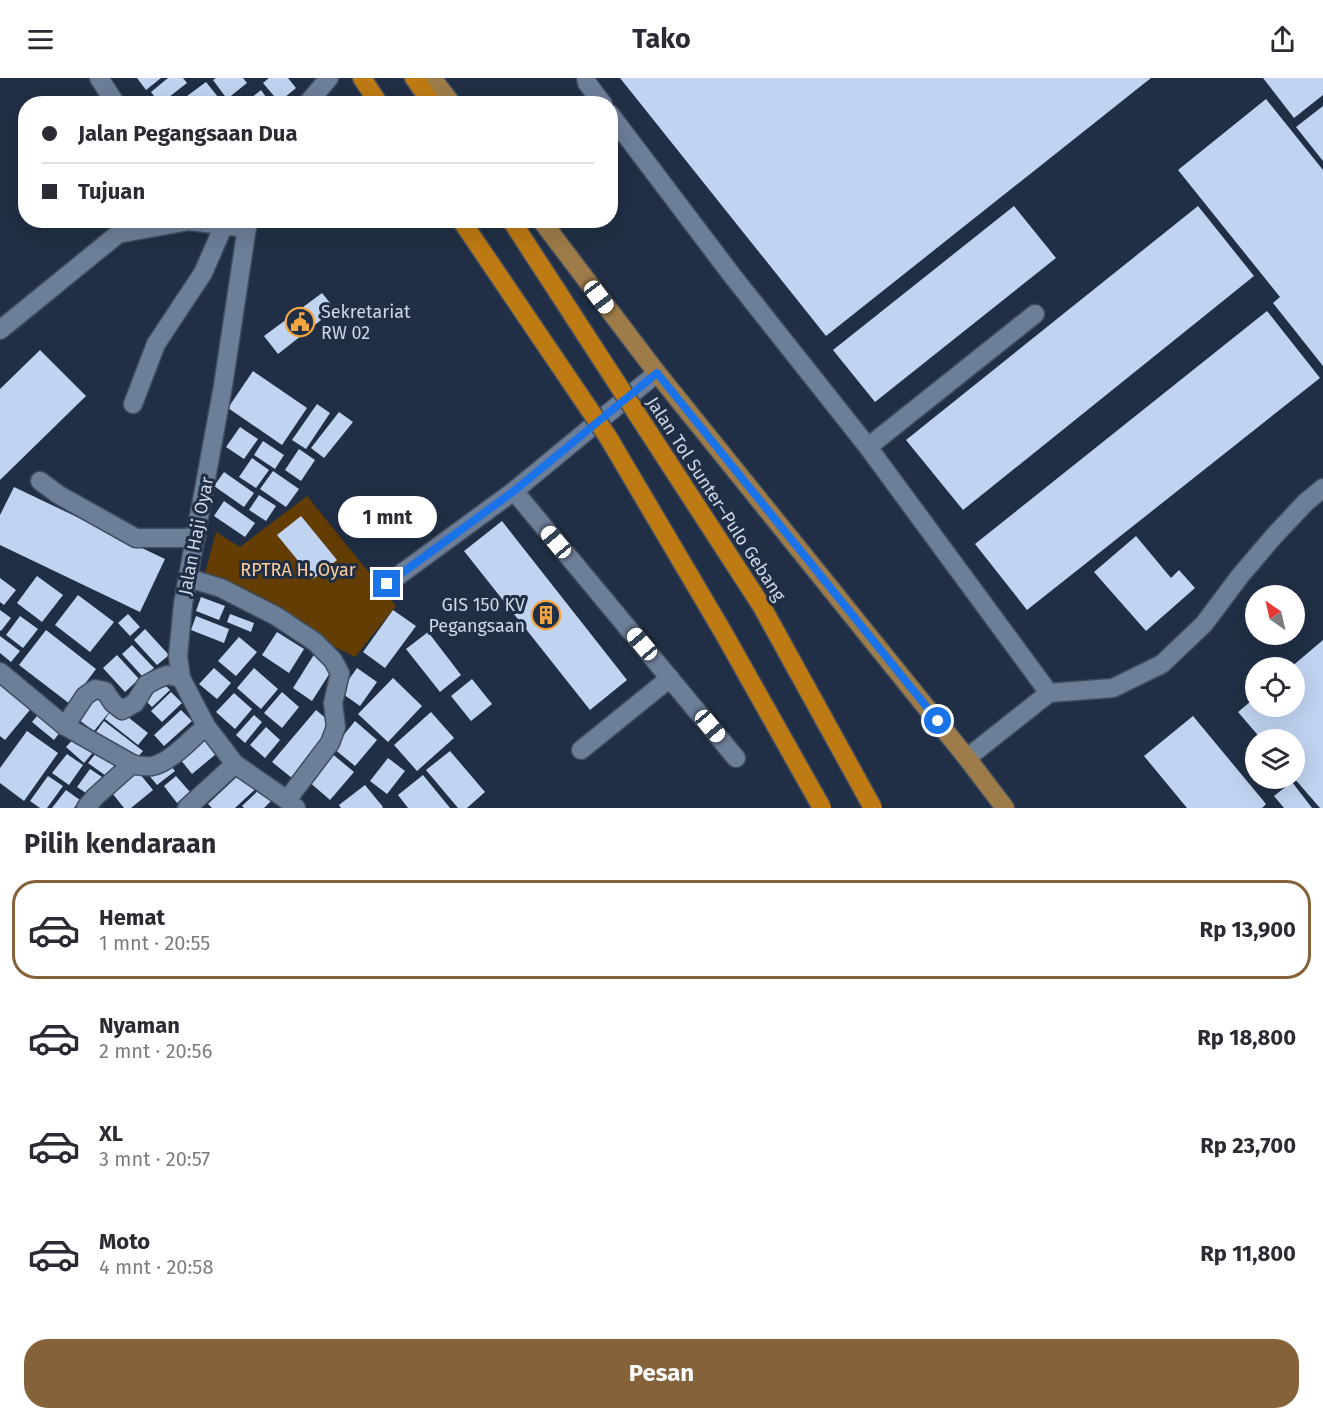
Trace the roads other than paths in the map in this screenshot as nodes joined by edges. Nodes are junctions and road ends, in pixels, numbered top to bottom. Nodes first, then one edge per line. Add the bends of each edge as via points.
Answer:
1 (99, 78) edge
2 (329, 78) edge
3 (362, 78) edge
4 (414, 78) edge
5 (432, 78) edge
6 (586, 78) edge
7 (111, 96) edge
8 (314, 96) edge
9 (374, 96) edge
10 (426, 96) edge
11 (446, 96) edge
12 (597, 96) edge
13 (618, 125) edge
14 (148, 228) edge
15 (223, 228) edge
16 (246, 228) edge
17 (466, 228) edge
18 (516, 228) edge
19 (547, 228) edge
20 (1035, 314) dead end
21 (0, 330) edge
22 (657, 373) junction
23 (133, 404) dead end
24 (868, 447) junction
25 (40, 481) dead end
26 (1323, 488) edge
27 (514, 491) junction
28 (196, 537) junction
29 (188, 578) junction
30 (387, 584) dead end
31 (0, 672) edge
32 (181, 678) junction
33 (670, 678) junction
34 (1049, 693) junction
35 (64, 726) junction
36 (206, 726) junction
37 (581, 750) dead end
38 (736, 758) dead end
39 (967, 758) junction
40 (235, 764) junction
41 (132, 765) junction
42 (291, 804) edge
43 (86, 808) edge
44 (187, 808) edge
45 (822, 808) edge
46 (873, 808) edge
47 (1005, 808) edge

1 - 7 street
2 - 8 street
3 - 9 highway
4 - 10 highway
5 - 11 main road
6 - 12 street
13 - 24 street
14 - 21 street via 118,234
15 - 23 street via 203,273 156,344
16 - 28 street, Jalan Haji Oyar
17 - 45 highway, bridge via 608,437
18 - 46 highway, Jalan Tol Sunter–Pulo Gebang, bridge via 761,605
19 - 22 main road
20 - 24 street
22 - 27 street
22 - 39 main road
24 - 34 street
25 - 28 street via 136,538
26 - 34 street via 1274,536 1204,624 1162,664 1113,688
27 - 30 street
27 - 33 street
28 - 29 street, Jalan Haji Oyar
29 - 32 street, Jalan Haji Oyar via 178,656
29 - 42 street via 221,588 276,616 315,642 340,672 333,703 336,727
31 - 35 street
32 - 35 street via 167,675 157,679 146,685 135,703 122,710 105,691 95,689
32 - 36 street, Jalan Haji Oyar
33 - 37 street
33 - 38 street
34 - 39 street
35 - 41 street
36 - 40 street, Jalan Haji Oyar
36 - 41 street via 154,765
39 - 47 main road
40 - 42 street, Jalan Haji Oyar
40 - 44 street
41 - 43 street

